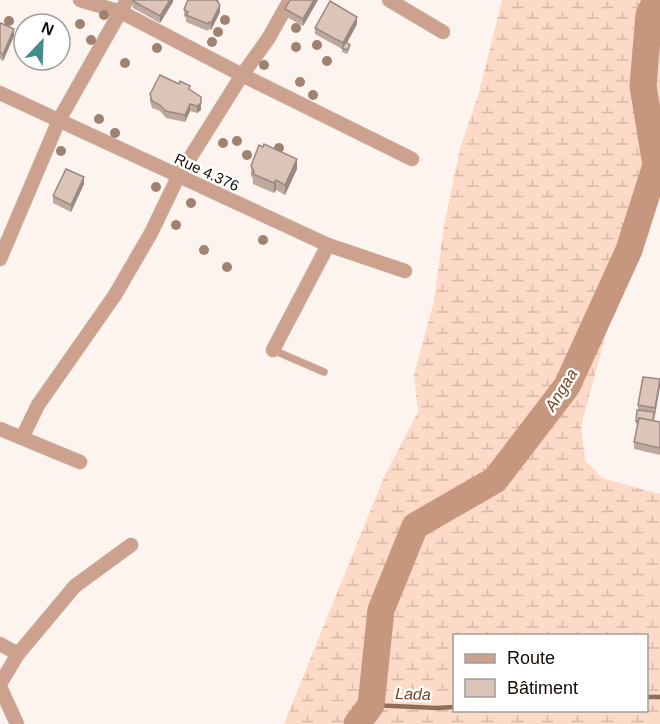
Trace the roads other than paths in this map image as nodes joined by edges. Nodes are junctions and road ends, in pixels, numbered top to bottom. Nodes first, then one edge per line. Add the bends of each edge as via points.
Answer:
1 (80, 0) edge
2 (290, 0) edge
3 (389, 0) edge
4 (124, 6) edge
5 (443, 32) dead end
6 (242, 75) junction
7 (0, 93) edge
8 (59, 120) junction
9 (412, 159) dead end
10 (178, 177) junction
11 (328, 245) junction
12 (0, 259) edge
13 (405, 271) dead end
14 (273, 350) joint
15 (324, 372) dead end
16 (0, 429) edge
17 (22, 438) junction
18 (80, 462) dead end
19 (131, 545) dead end
20 (0, 644) edge
21 (18, 654) junction
22 (0, 685) edge
23 (16, 724) edge

1 - 4 street
2 - 6 street
3 - 5 street
4 - 6 street
4 - 8 street
6 - 9 street
6 - 10 street
7 - 8 street, Rue 4.376
8 - 10 street, Rue 4.376
8 - 12 street
10 - 11 street, Rue 4.376
10 - 17 street via 121,285 38,405
11 - 13 street, Rue 4.376
11 - 14 street
14 - 15 lane
16 - 17 street
17 - 18 street
19 - 21 street via 75,586
20 - 21 street
21 - 22 street
22 - 23 street

